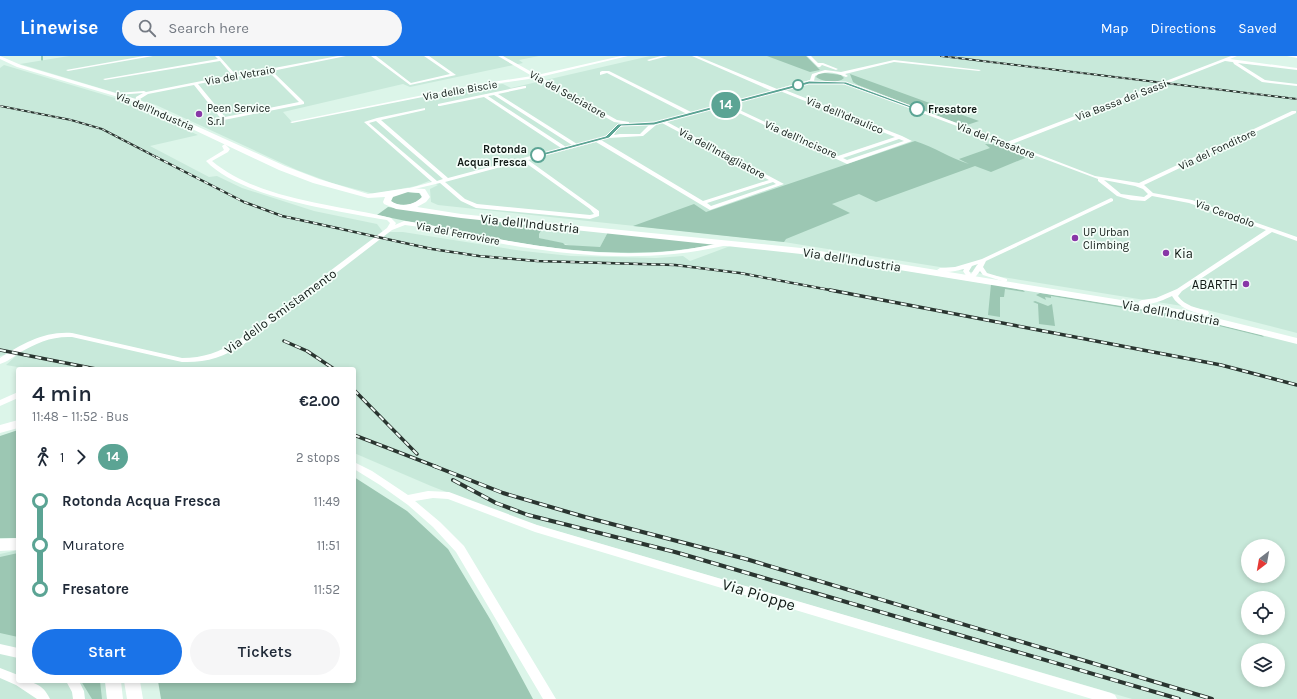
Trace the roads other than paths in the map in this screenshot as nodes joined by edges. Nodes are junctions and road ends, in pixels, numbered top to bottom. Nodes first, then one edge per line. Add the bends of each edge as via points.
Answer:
1 (151, 56) edge
2 (344, 56) edge
3 (373, 56) edge
4 (426, 56) edge
5 (500, 56) edge
6 (626, 56) edge
7 (666, 56) edge
8 (694, 56) edge
9 (706, 56) edge
10 (809, 56) edge
11 (1235, 56) edge
12 (1289, 56) edge
13 (0, 57) edge
14 (1297, 57) edge
15 (219, 58) edge
16 (302, 60) dead end
17 (649, 60) dead end
18 (1224, 60) junction
19 (0, 62) edge
20 (1234, 62) junction
21 (306, 63) junction
22 (816, 64) junction
23 (736, 68) junction
24 (1297, 68) edge
25 (68, 70) dead end
26 (269, 70) junction
27 (728, 70) junction
28 (979, 70) dead end
29 (823, 71) junction
30 (840, 73) junction
31 (235, 76) junction
32 (536, 77) junction
33 (814, 77) junction
34 (105, 79) dead end
35 (846, 80) junction
36 (809, 82) junction
37 (827, 82) junction
38 (837, 82) junction
39 (195, 83) junction
40 (1297, 85) edge
41 (854, 86) junction
42 (524, 87) dead end
43 (160, 90) junction
44 (781, 90) junction
45 (646, 91) junction
46 (138, 93) junction
47 (146, 93) junction
48 (494, 93) junction
49 (639, 93) junction
50 (484, 95) junction
51 (124, 97) junction
52 (137, 101) junction
53 (440, 105) dead end
54 (725, 105) junction
55 (423, 109) dead end
56 (1294, 112) dead end
57 (692, 114) junction
58 (685, 115) junction
59 (377, 119) junction
60 (662, 121) junction
61 (292, 122) dead end
62 (618, 123) junction
63 (637, 124) junction
64 (654, 124) junction
65 (648, 129) junction
66 (614, 131) junction
67 (625, 136) junction
68 (608, 137) junction
69 (900, 137) junction
70 (597, 140) junction
71 (1007, 144) junction
72 (575, 145) junction
73 (225, 146) junction
74 (410, 148) junction
75 (565, 148) junction
76 (398, 151) junction
77 (838, 158) junction
78 (523, 159) junction
79 (1094, 177) junction
80 (773, 180) junction
81 (438, 182) junction
82 (1122, 182) junction
83 (1140, 185) junction
84 (1110, 188) junction
85 (408, 190) junction
86 (398, 192) junction
87 (1151, 194) junction
88 (425, 196) junction
89 (1131, 198) junction
90 (1111, 200) junction
91 (387, 202) junction
92 (702, 203) junction
93 (402, 207) junction
94 (1272, 230) junction
95 (388, 231) junction
96 (1297, 239) edge
97 (731, 243) junction
98 (984, 260) junction
99 (979, 266) junction
100 (970, 273) junction
101 (1005, 280) junction
102 (1179, 290) junction
103 (1142, 302) junction
104 (1205, 313) junction
105 (1297, 336) edge
106 (1297, 341) edge
107 (0, 362) edge
108 (16, 396) edge
109 (0, 403) edge
110 (16, 425) edge
111 (1, 429) edge
112 (356, 466) edge
113 (408, 500) junction
114 (16, 544) edge
115 (0, 545) edge
116 (0, 649) edge
117 (16, 653) edge
118 (0, 674) edge
119 (16, 680) edge
120 (22, 683) edge
121 (73, 683) edge
122 (113, 683) edge
123 (132, 683) edge
124 (44, 699) edge
125 (79, 699) edge
126 (115, 699) edge
127 (135, 699) edge
128 (550, 699) edge
129 (1111, 699) edge

1 - 25 street
2 - 21 street, Via del Vetraio
3 - 4 street via 410,84 454,75
5 - 32 street, Via del Selciatore
6 - 32 street, Via delle Biscie
7 - 17 street
8 - 27 street
9 - 23 street
10 - 22 street
11 - 18 street, Via Bassa dei Sassi
12 - 14 street
13 - 51 main road, Via dell'Industria via 19,66
15 - 31 street
15 - 34 street
16 - 21 street
18 - 20 street
18 - 71 street, Via Bassa dei Sassi
19 - 51 main road, Via dell'Industria
20 - 24 street
20 - 40 street via 1264,81
21 - 26 street, Via del Vetraio
22 - 29 street
22 - 30 street via 826,65
23 - 27 street
23 - 44 street
26 - 31 street, Via del Vetraio
26 - 39 street via 302,103 224,119
27 - 44 street
28 - 30 street via 894,61
29 - 30 street
29 - 33 street via 814,74
30 - 35 street via 847,77
31 - 39 street, Via del Vetraio
32 - 61 street, Via delle Biscie via 473,86
32 - 62 street, Via del Selciatore
33 - 36 street
33 - 37 street
35 - 38 street
35 - 41 street, Via del Fresatore
36 - 37 street
36 - 44 street
37 - 38 street
38 - 41 street, Via del Fresatore
39 - 43 street, Via del Vetraio
41 - 71 street, Via del Fresatore
42 - 48 street
43 - 46 street, Via del Vetraio
43 - 47 street, Via del Vetraio
44 - 54 street
44 - 69 street, Via dell'Idraulico
45 - 49 street
45 - 49 street via 608,72 600,73
45 - 57 street
46 - 51 street, Via del Vetraio
46 - 51 street, Via del Vetraio
47 - 51 street, Via del Vetraio
47 - 52 street, Via del Vetraio
48 - 50 street
48 - 72 street
49 - 58 street
50 - 53 street
50 - 75 street
51 - 52 main road, Via dell'Industria
51 - 73 main road, Via dell'Industria
52 - 86 main road, Via dell'Industria via 308,179 368,196
54 - 57 street
54 - 77 street, Via dell'Incisore
55 - 59 street
56 - 83 street, Via del Fonditore
57 - 58 street
58 - 60 street
59 - 74 street
59 - 76 street via 366,122
60 - 64 street
60 - 80 street, Via dell'Intagliatore
62 - 63 street
62 - 66 street
63 - 64 street
63 - 65 street
64 - 65 street
65 - 67 street via 641,135
66 - 67 street
66 - 68 street
67 - 68 street
68 - 70 street
69 - 77 street, Via dell'Incisore
69 - 77 street, Via dell'Idraulico via 909,141 847,162
70 - 72 street
70 - 92 street
71 - 79 street, Via del Fresatore
72 - 75 street
73 - 91 main road, Via dell'Industria via 305,182 357,198
73 - 95 street via 226,151 209,161 233,179 303,201 389,219 393,223
74 - 76 street
74 - 81 street
75 - 78 street
76 - 81 street
78 - 81 street
78 - 81 street via 592,208 597,215 590,217 476,206
79 - 82 street, Via del Fresatore
79 - 84 street, Via del Fresatore
80 - 92 street
80 - 92 street, Via dell'Intagliatore via 781,184 710,208
81 - 85 street
81 - 88 street via 424,190
82 - 83 street, Via del Fresatore
82 - 84 street via 1114,183
83 - 87 street
84 - 89 street, Via del Fresatore
84 - 90 street
85 - 86 main road, Via dell'Industria
85 - 88 main road
86 - 91 main road via 390,195
87 - 89 street via 1145,199
87 - 94 street, Via Cerodolo via 1190,201
88 - 93 main road via 413,206
88 - 100 main road, Via dell'Industria via 425,203 429,207 445,211 765,243
89 - 90 street
90 - 98 street
91 - 93 main road, Via dell'Industria via 392,206
93 - 97 main road, Via dell'Industria via 461,216
94 - 96 street, Via Cerodolo
94 - 102 street
95 - 97 street, Via del Ferroviere via 410,223 537,247 613,254 676,253 710,249
95 - 107 street, Via dello Smistamento via 240,343 214,357 187,361 72,335 59,335 29,344
97 - 100 main road, Via dell'Industria
98 - 99 street
98 - 100 street
99 - 100 street
99 - 101 street via 986,274
100 - 101 main road, Via dell'Industria
100 - 106 main road, Via dell'Industria via 1197,316
101 - 103 main road, Via dell'Industria
102 - 103 street via 1158,300
102 - 104 street via 1175,296 1177,300 1185,306
103 - 104 main road, Via dell'Industria
104 - 105 main road, Via dell'Industria
108 - 109 street
110 - 111 main road
112 - 113 street
113 - 128 street via 429,516 460,550
113 - 129 street, Via Pioppe via 425,495 448,496 535,528
114 - 115 main road
116 - 117 street
118 - 119 street
120 - 124 street via 40,693
121 - 125 street
122 - 126 main road
123 - 127 main road

